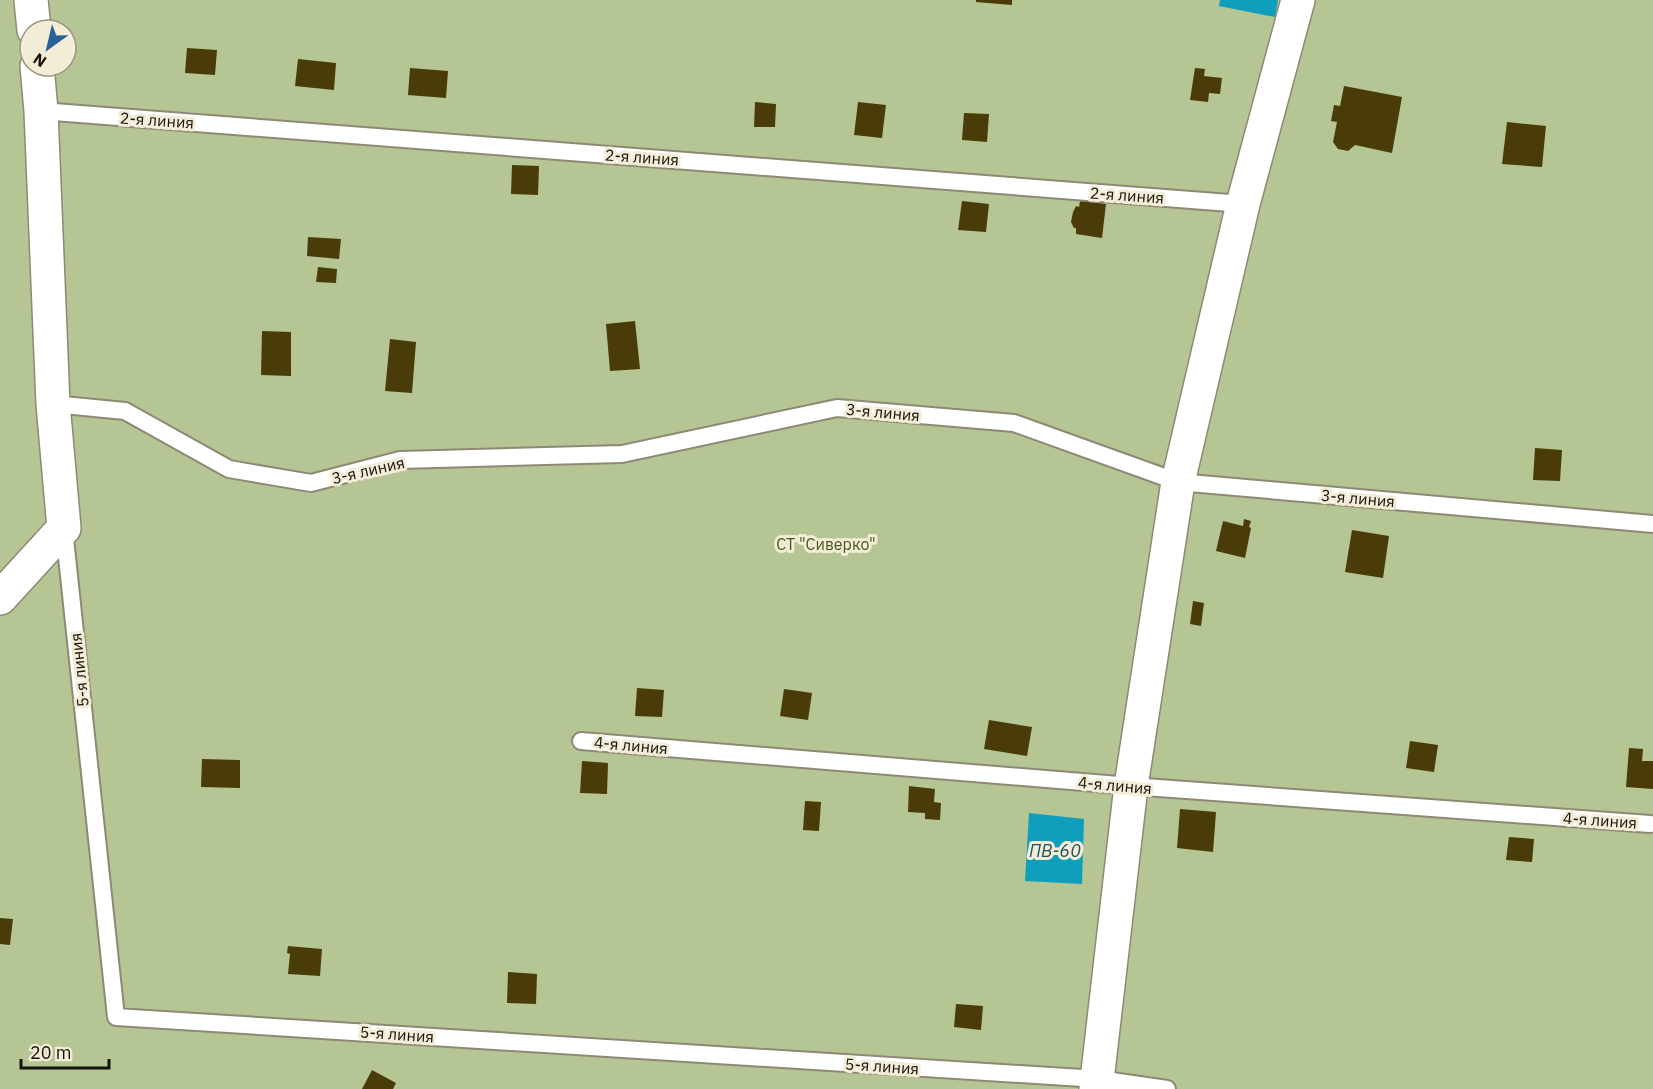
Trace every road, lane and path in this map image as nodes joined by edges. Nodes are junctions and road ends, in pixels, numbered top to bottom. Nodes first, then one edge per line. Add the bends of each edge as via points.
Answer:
1 (32, 0) edge
2 (1298, 0) edge
3 (33, 18) edge
4 (38, 78) edge
5 (41, 111) junction
6 (1243, 204) junction
7 (53, 404) junction
8 (1178, 482) junction
9 (1653, 524) edge
10 (64, 528) junction
11 (0, 598) edge
12 (581, 741) dead end
13 (1131, 786) junction
14 (1650, 824) dead end
15 (1097, 1084) edge
16 (1167, 1089) edge

1 - 3 street
2 - 6 street
4 - 5 street
5 - 6 lane, 2-я линия
5 - 7 street
6 - 8 street
7 - 8 lane, 3-я линия via 125,411 229,469 312,483 400,460 622,454 837,408 1014,423
7 - 10 street
8 - 9 lane, 3-я линия
8 - 13 street
10 - 11 street
10 - 15 lane, 5-я линия via 116,1017
12 - 13 lane, 4-я линия
13 - 14 lane, 4-я линия
13 - 15 street
15 - 16 lane, 5-я линия

